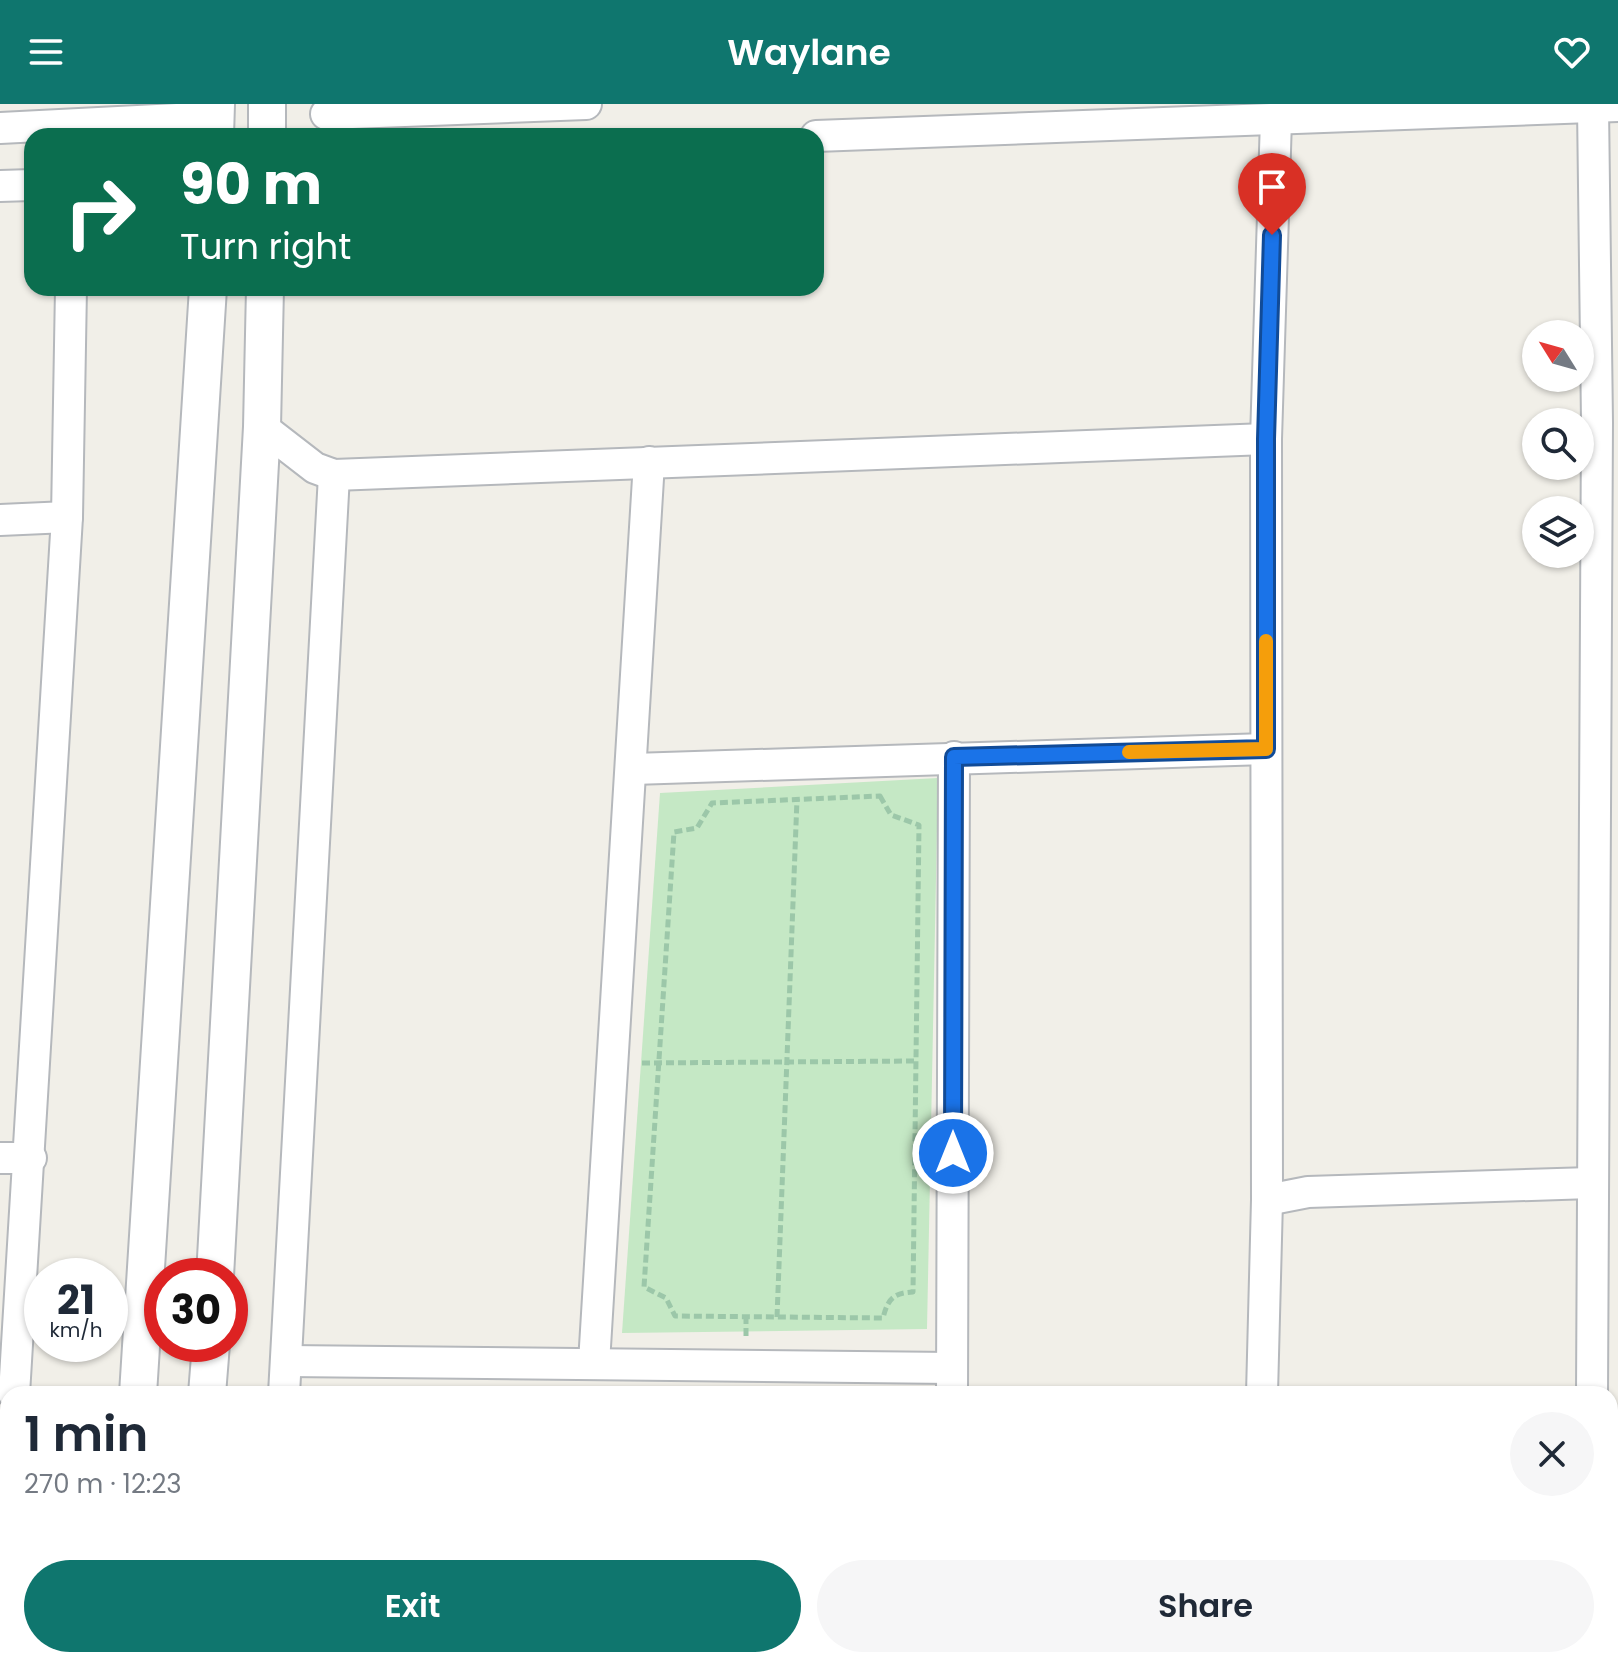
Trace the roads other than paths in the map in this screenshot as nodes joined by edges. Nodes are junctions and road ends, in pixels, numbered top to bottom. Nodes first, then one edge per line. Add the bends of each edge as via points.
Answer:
1 (267, 104) edge
2 (586, 104) edge
3 (1606, 106) edge
4 (326, 114) dead end
5 (216, 119) edge
6 (1276, 119) junction
7 (0, 128) edge
8 (267, 128) edge
9 (824, 136) edge
10 (24, 185) edge
11 (0, 186) edge
12 (71, 296) edge
13 (207, 296) edge
14 (265, 296) edge
15 (1608, 422) edge
16 (262, 427) junction
17 (1266, 439) junction
18 (649, 462) junction
19 (334, 475) junction
20 (67, 517) junction
21 (0, 520) edge
22 (1266, 749) junction
23 (954, 757) junction
24 (633, 769) junction
25 (0, 1158) edge
26 (31, 1158) junction
27 (1591, 1183) junction
28 (1267, 1200) junction
29 (216, 1258) edge
30 (287, 1361) junction
31 (210, 1362) edge
32 (594, 1363) junction
33 (952, 1381) edge
34 (1601, 1382) edge
35 (15, 1386) edge
36 (139, 1386) edge
37 (208, 1386) edge
38 (285, 1386) edge
39 (1262, 1386) edge

1 - 8 street
2 - 4 street
3 - 6 street
3 - 15 street
5 - 7 street
6 - 9 street
6 - 17 street
10 - 11 street
12 - 20 street
13 - 36 street
14 - 16 street
15 - 27 street
16 - 19 street via 315,468
16 - 29 street
17 - 18 street
17 - 22 street
18 - 19 street
18 - 24 street
19 - 30 street
20 - 21 street
20 - 26 street
22 - 23 street
22 - 28 street
23 - 24 street
23 - 33 street
24 - 32 street
25 - 26 street
26 - 35 street
27 - 28 street via 1308,1192
27 - 34 street
28 - 39 street
30 - 32 street
30 - 38 street
31 - 37 street
32 - 33 street

